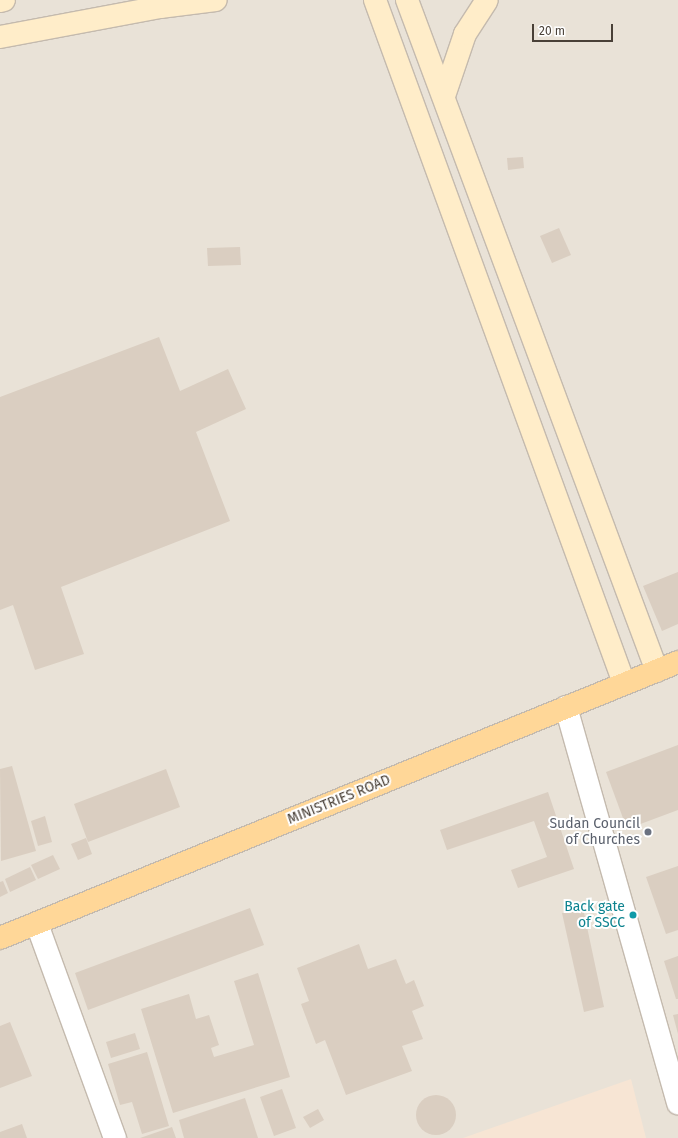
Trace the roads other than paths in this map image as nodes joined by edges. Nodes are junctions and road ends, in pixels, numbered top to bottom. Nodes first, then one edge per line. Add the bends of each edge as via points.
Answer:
1 (4, 0) edge
2 (216, 0) edge
3 (375, 0) edge
4 (407, 0) edge
5 (487, 0) edge
6 (0, 1) edge
7 (160, 4) edge
8 (0, 37) edge
9 (444, 96) junction
10 (575, 452) junction
11 (543, 462) junction
12 (678, 662) edge
13 (657, 671) junction
14 (624, 683) junction
15 (566, 707) junction
16 (37, 924) junction
17 (0, 938) edge
18 (678, 1103) edge
19 (115, 1138) edge

1 - 6 main road
2 - 7 main road
3 - 11 main road
4 - 9 main road
5 - 9 main road via 465,34
7 - 8 main road
9 - 10 main road
10 - 11 main road
10 - 13 main road
11 - 14 main road
12 - 13 main road, MINISTRIES ROAD
13 - 14 main road, MINISTRIES ROAD
14 - 15 main road, MINISTRIES ROAD
15 - 16 main road, MINISTRIES ROAD
15 - 18 street
16 - 17 main road, MINISTRIES ROAD
16 - 19 street

